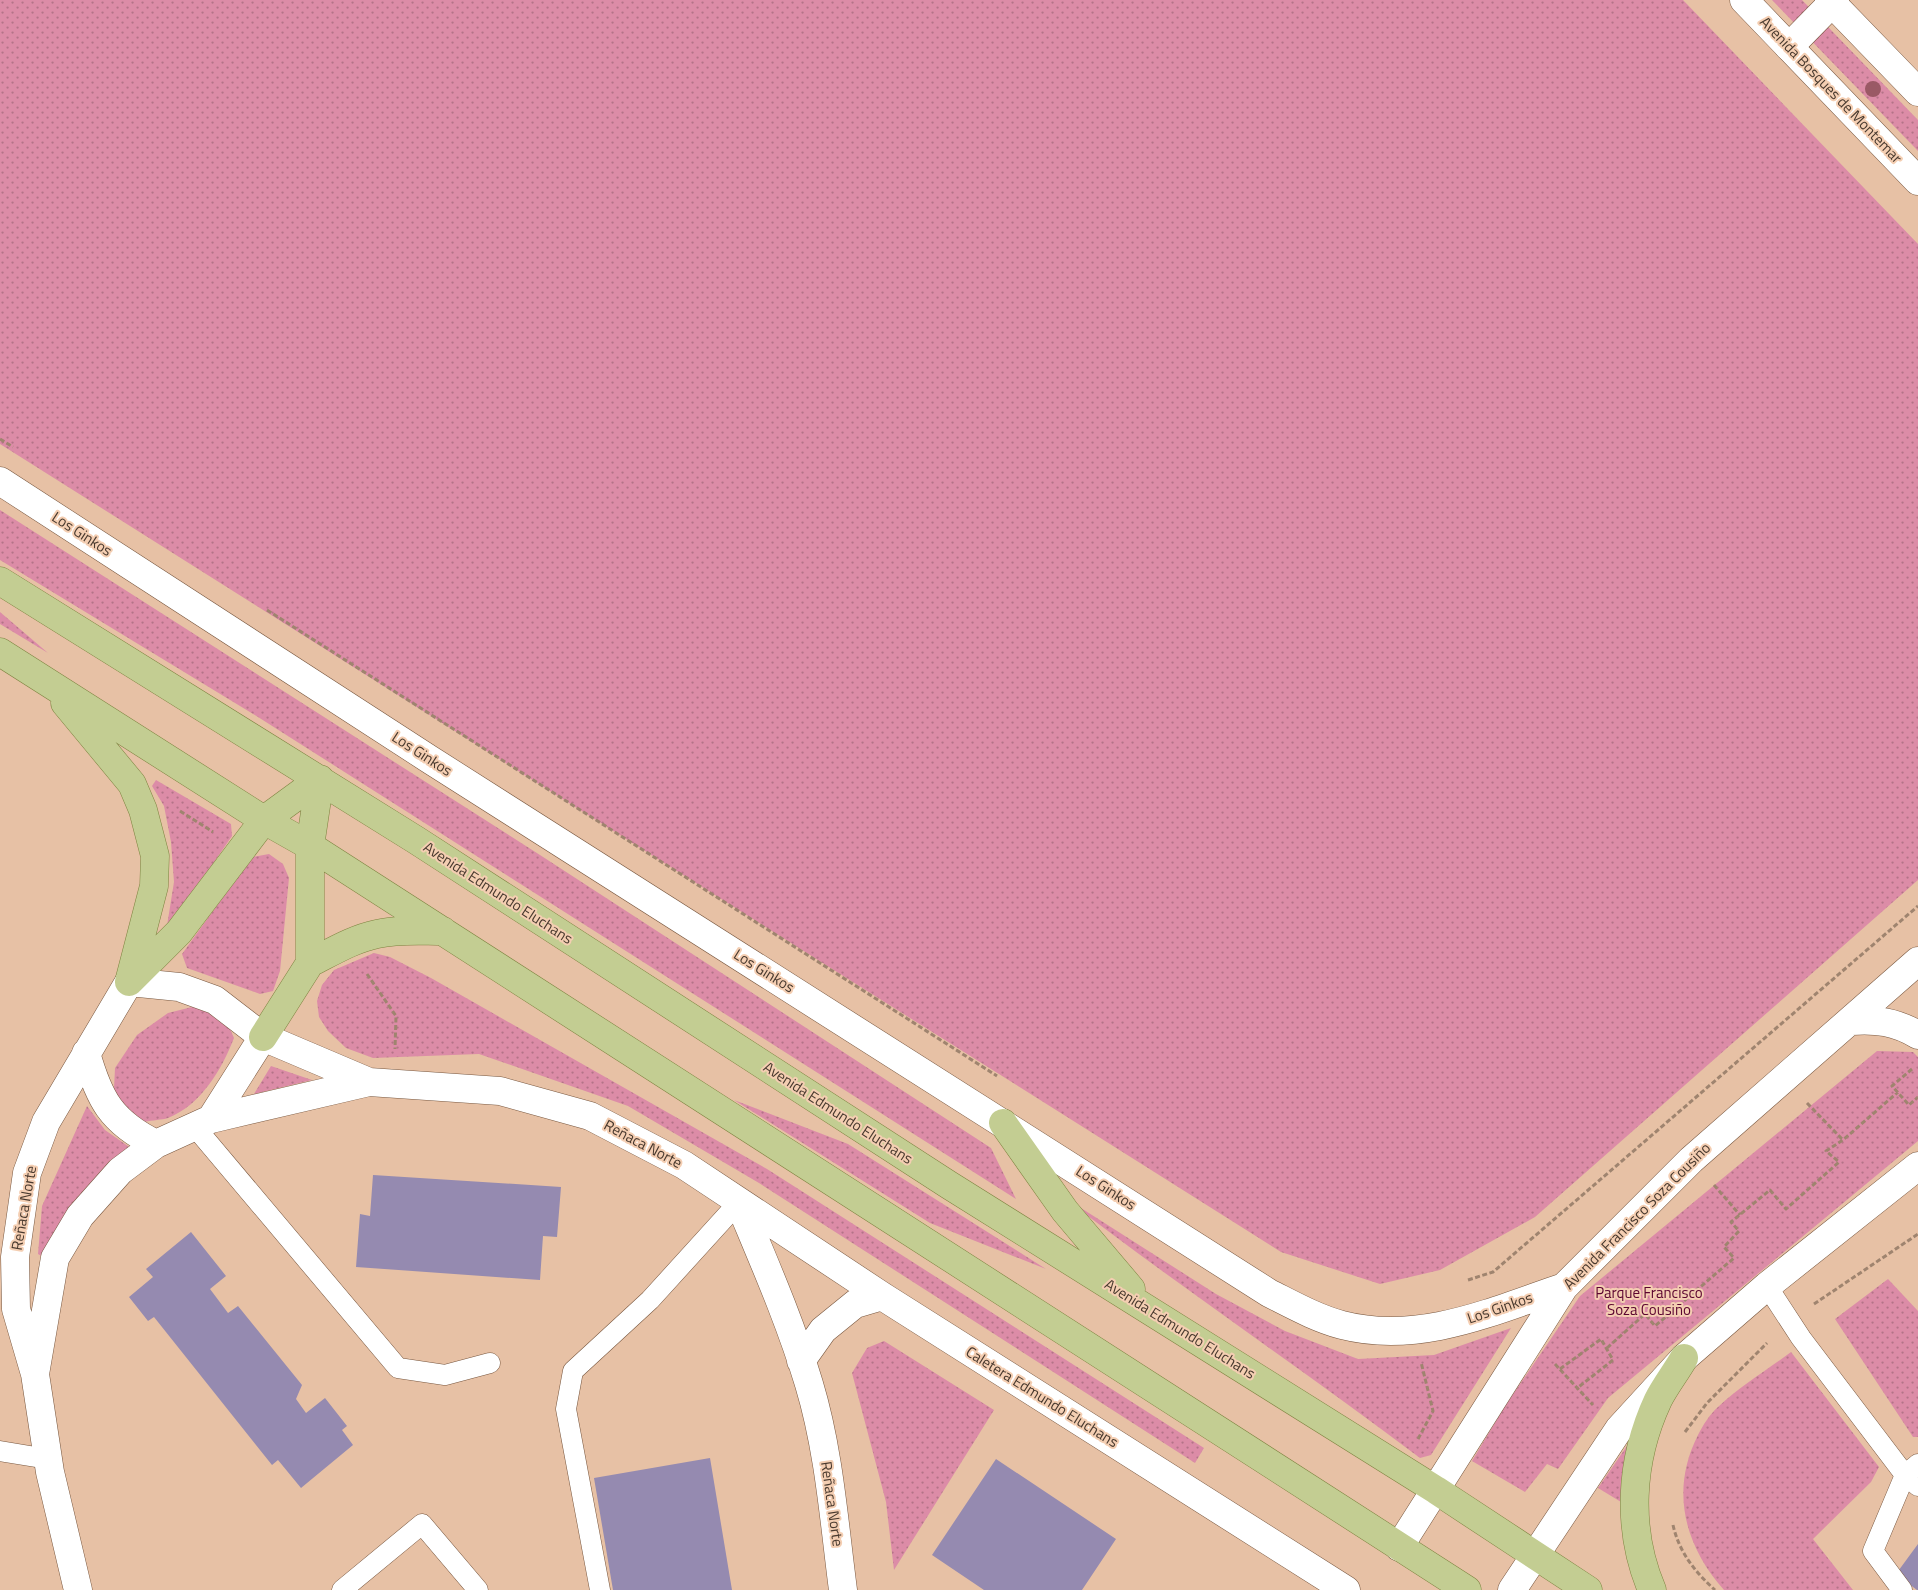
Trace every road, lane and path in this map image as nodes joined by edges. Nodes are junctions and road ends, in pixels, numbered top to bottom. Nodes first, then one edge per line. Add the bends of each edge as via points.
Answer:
1 (1744, 0) edge
2 (1832, 1) edge
3 (1789, 47) junction
4 (1918, 92) edge
5 (1918, 181) edge
6 (0, 439) edge
7 (17, 450) dead end
8 (0, 481) edge
9 (0, 581) edge
10 (260, 605) dead end
11 (0, 652) edge
12 (46, 680) junction
13 (320, 779) junction
14 (264, 820) junction
15 (310, 846) junction
16 (1918, 906) edge
17 (443, 931) junction
18 (1918, 961) edge
19 (310, 963) junction
20 (129, 982) junction
21 (1851, 1021) junction
22 (1918, 1035) edge
23 (263, 1037) junction
24 (86, 1053) junction
25 (1918, 1064) edge
26 (1784, 1077) junction
27 (1000, 1078) dead end
28 (369, 1082) junction
29 (1898, 1092) junction
30 (1918, 1097) edge
31 (203, 1123) junction
32 (1003, 1123) junction
33 (1843, 1140) junction
34 (156, 1144) junction
35 (1918, 1166) edge
36 (739, 1202) junction
37 (1918, 1234) edge
38 (1460, 1283) dead end
39 (1564, 1286) junction
40 (1767, 1286) junction
41 (882, 1296) junction
42 (1146, 1307) junction
43 (1790, 1321) junction
44 (1607, 1348) junction
45 (1684, 1358) junction
46 (801, 1361) junction
47 (490, 1363) dead end
48 (1560, 1370) dead end
49 (35, 1374) junction
50 (1576, 1389) dead end
51 (1684, 1434) dead end
52 (0, 1451) edge
53 (48, 1459) junction
54 (1914, 1475) edge
55 (1436, 1490) junction
56 (1671, 1518) dead end
57 (1399, 1547) junction
58 (1536, 1555) junction
59 (76, 1589) edge
60 (342, 1590) edge
61 (478, 1590) edge
62 (600, 1590) edge
63 (843, 1590) edge
64 (1346, 1590) edge
65 (1467, 1590) edge
66 (1512, 1590) edge
67 (1588, 1590) edge
68 (1652, 1590) edge
69 (1715, 1590) edge
70 (1902, 1590) edge

1 - 3 street, Avenida Bosques de Montemar
2 - 3 street
2 - 4 street
3 - 5 street, Avenida Bosques de Montemar
6 - 7 path
8 - 32 street, Los Ginkos via 429,759
9 - 13 main road, Avenida Edmundo Eluchans
10 - 27 path
11 - 12 main road
12 - 14 main road
12 - 20 main road via 118,765 132,784 143,810 155,856 154,886
13 - 14 main road
13 - 15 main road
13 - 42 main road, Avenida Edmundo Eluchans via 949,1185
14 - 15 main road
14 - 20 main road via 180,932
15 - 17 main road
15 - 19 main road
16 - 38 path via 1493,1272
17 - 19 main road via 401,930 378,934 346,944
17 - 57 main road
18 - 21 street, Avenida Francisco Soza Cousiño
19 - 23 main road
20 - 23 street, Reñaca Norte via 179,987 215,1000
20 - 24 street, Reñaca Norte
21 - 22 street via 1886,1021
21 - 26 street, Avenida Francisco Soza Cousiño
23 - 28 street, Reñaca Norte
23 - 31 street
24 - 34 street via 96,1086 112,1113 134,1134
24 - 49 street, Reñaca Norte via 46,1122 27,1173 15,1257 16,1309
25 - 29 path via 1892,1086
26 - 33 path
26 - 39 street, Avenida Francisco Soza Cousiño via 1691,1160
28 - 31 street, Reñaca Norte
28 - 36 street, Reñaca Norte via 500,1091 590,1116 684,1165
29 - 30 path via 1909,1105
29 - 33 path
31 - 34 street, Reñaca Norte
31 - 47 lane via 398,1368 445,1375
32 - 39 street, Los Ginkos via 1269,1293 1342,1325 1390,1332 1455,1324
32 - 42 main road via 1065,1211
33 - 44 path via 1826,1151 1839,1162 1786,1210 1770,1190 1732,1222 1740,1231 1724,1247 1734,1258 1654,1326 1646,1314
34 - 49 street, Reñaca Norte via 120,1171 80,1216 55,1258
35 - 40 street
36 - 41 street, Caletera Edmundo Eluchans
36 - 46 street, Reñaca Norte via 782,1304
36 - 62 lane via 650,1300 573,1371 566,1409
37 - 43 path
39 - 55 street, Avenida Francisco Soza Cousiño
40 - 43 lane
40 - 45 street
41 - 46 street via 855,1304 823,1330
41 - 64 street, Caletera Edmundo Eluchans
42 - 55 main road, Avenida Edmundo Eluchans
43 - 51 path via 1707,1403
43 - 54 lane
44 - 48 path via 1601,1339
44 - 50 path via 1613,1360
45 - 58 street via 1619,1429
45 - 68 main road via 1659,1399 1644,1434 1636,1470 1633,1514
46 - 63 street, Reñaca Norte via 826,1459
49 - 53 street, Reñaca Norte
52 - 53 lane
53 - 59 street, Reñaca Norte
54 - 70 lane via 1873,1551
55 - 57 street, Avenida Francisco Soza Cousiño
55 - 58 main road, Avenida Edmundo Eluchans
56 - 69 path via 1686,1558
57 - 65 main road
58 - 66 street
58 - 67 main road, Avenida Edmundo Eluchans
60 - 61 lane via 422,1524

